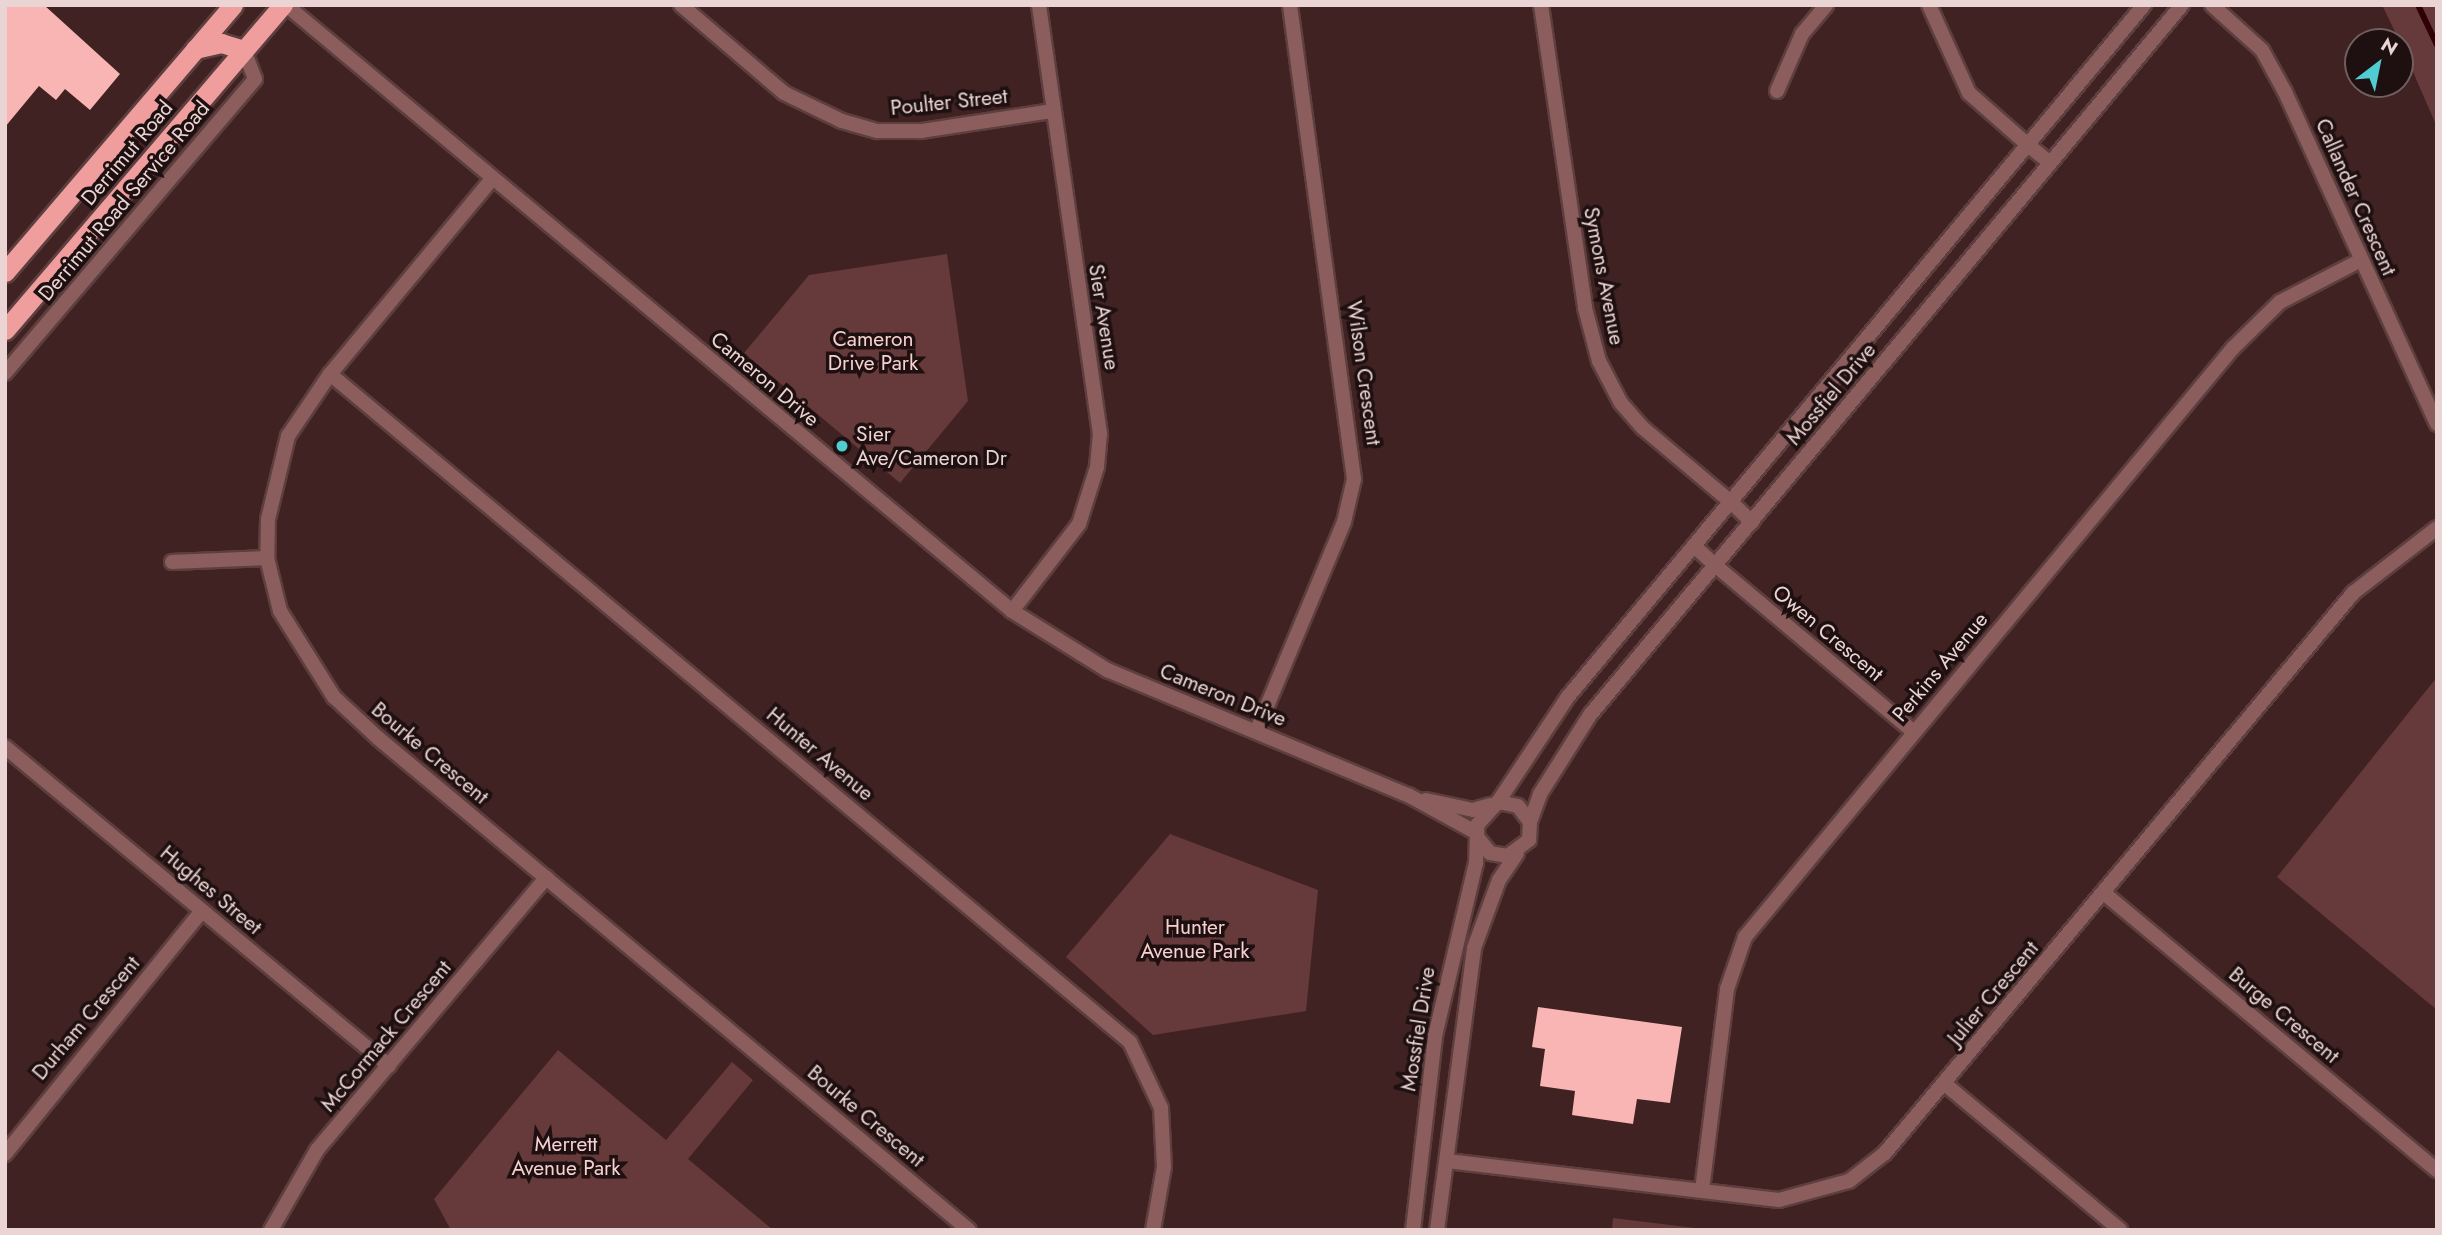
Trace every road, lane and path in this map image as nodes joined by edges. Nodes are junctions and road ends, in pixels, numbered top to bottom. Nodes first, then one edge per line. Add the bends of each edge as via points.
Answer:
1 (233, 5) edge
2 (284, 5) edge
3 (681, 5) edge
4 (1039, 5) edge
5 (1290, 5) edge
6 (1541, 5) edge
7 (1826, 5) edge
8 (1929, 5) edge
9 (2144, 5) edge
10 (2182, 5) edge
11 (2212, 5) edge
12 (195, 49) junction
13 (244, 50) junction
14 (1777, 91) dead end
15 (1052, 111) junction
16 (2028, 145) junction
17 (2050, 163) junction
18 (492, 179) junction
19 (2361, 260) junction
20 (5, 272) edge
21 (5, 330) edge
22 (5, 373) edge
23 (330, 374) junction
24 (2437, 424) edge
25 (1731, 502) junction
26 (1752, 522) junction
27 (2437, 528) edge
28 (1695, 547) junction
29 (267, 558) junction
30 (172, 562) dead end
31 (1716, 566) junction
32 (1012, 611) junction
33 (1257, 730) junction
34 (1914, 732) junction
35 (6, 748) edge
36 (1408, 795) junction
37 (1494, 804) junction
38 (1530, 822) junction
39 (1478, 835) junction
40 (1517, 853) junction
41 (546, 878) junction
42 (2104, 893) junction
43 (202, 911) junction
44 (389, 1066) junction
45 (1945, 1084) junction
46 (5, 1154) edge
47 (1422, 1157) junction
48 (1447, 1161) junction
49 (2437, 1170) edge
50 (1702, 1190) junction
51 (271, 1230) edge
52 (969, 1230) edge
53 (1153, 1230) edge
54 (1413, 1230) edge
55 (1437, 1230) edge
56 (2120, 1230) edge

1 - 12 highway, Derrimut Road
2 - 13 highway, Derrimut Road
2 - 18 street, Cameron Drive
3 - 15 street, Poulter Street via 783,93 842,121 878,131 921,131
4 - 15 street, Sier Avenue
5 - 33 street, Wilson Crescent via 1354,479 1344,522
6 - 25 street, Symons Avenue via 1585,308 1599,361 1643,428
7 - 14 street via 1802,34
8 - 16 street via 1969,93
9 - 16 street, Mossfiel Drive
10 - 17 street, Mossfiel Drive
11 - 19 street, Callander Crescent via 2262,50
12 - 13 highway via 221,43
12 - 20 highway, Derrimut Road
13 - 21 highway, Derrimut Road
13 - 22 street, Derrimut Road Service Road via 255,79
15 - 32 street, Sier Avenue via 1096,400 1098,456 1079,524
16 - 17 street
16 - 25 street, Mossfiel Drive
17 - 26 street, Mossfiel Drive
18 - 23 street, Bourke Crescent
18 - 32 street, Cameron Drive
19 - 24 street, Callander Crescent
19 - 34 street, Perkins Avenue via 2312,281 2257,323
23 - 29 street, Bourke Crescent via 288,436 273,481
23 - 53 street, Hunter Avenue via 1130,1042 1161,1108 1164,1167
25 - 26 street, Symons Avenue
25 - 28 street, Mossfiel Drive
26 - 31 street, Mossfiel Drive
27 - 42 street, Julier Crescent via 2353,593
28 - 31 street, Owen Crescent
28 - 37 street, Mossfiel Drive via 1567,698
29 - 30 street
29 - 41 street, Bourke Crescent via 280,611 334,697
31 - 34 street, Owen Crescent
31 - 38 street, Mossfiel Drive via 1590,715 1550,776
32 - 33 street, Cameron Drive via 1107,670
33 - 36 street, Cameron Drive
34 - 50 street, Perkins Avenue via 1737,952
35 - 43 street, Hughes Street
36 - 37 street, Cameron Drive via 1473,810
36 - 39 street, Cameron Drive
37 - 38 street via 1518,806
37 - 39 street
38 - 40 street via 1529,840
39 - 40 street via 1499,856
39 - 47 street, Mossfiel Drive via 1435,1036
40 - 48 street, Mossfiel Drive via 1499,880 1474,948
41 - 44 street, McCormack Crescent
41 - 52 street, Bourke Crescent
42 - 45 street, Julier Crescent
42 - 49 street, Burge Crescent
43 - 44 street, Hughes Street
43 - 46 street, Durham Crescent
44 - 51 street, McCormack Crescent via 317,1150
45 - 50 street, Julier Crescent via 1885,1153 1849,1181 1779,1200
45 - 56 street
47 - 48 street, Julier Crescent
47 - 54 street, Mossfiel Drive
48 - 50 street, Julier Crescent
48 - 55 street, Mossfiel Drive

